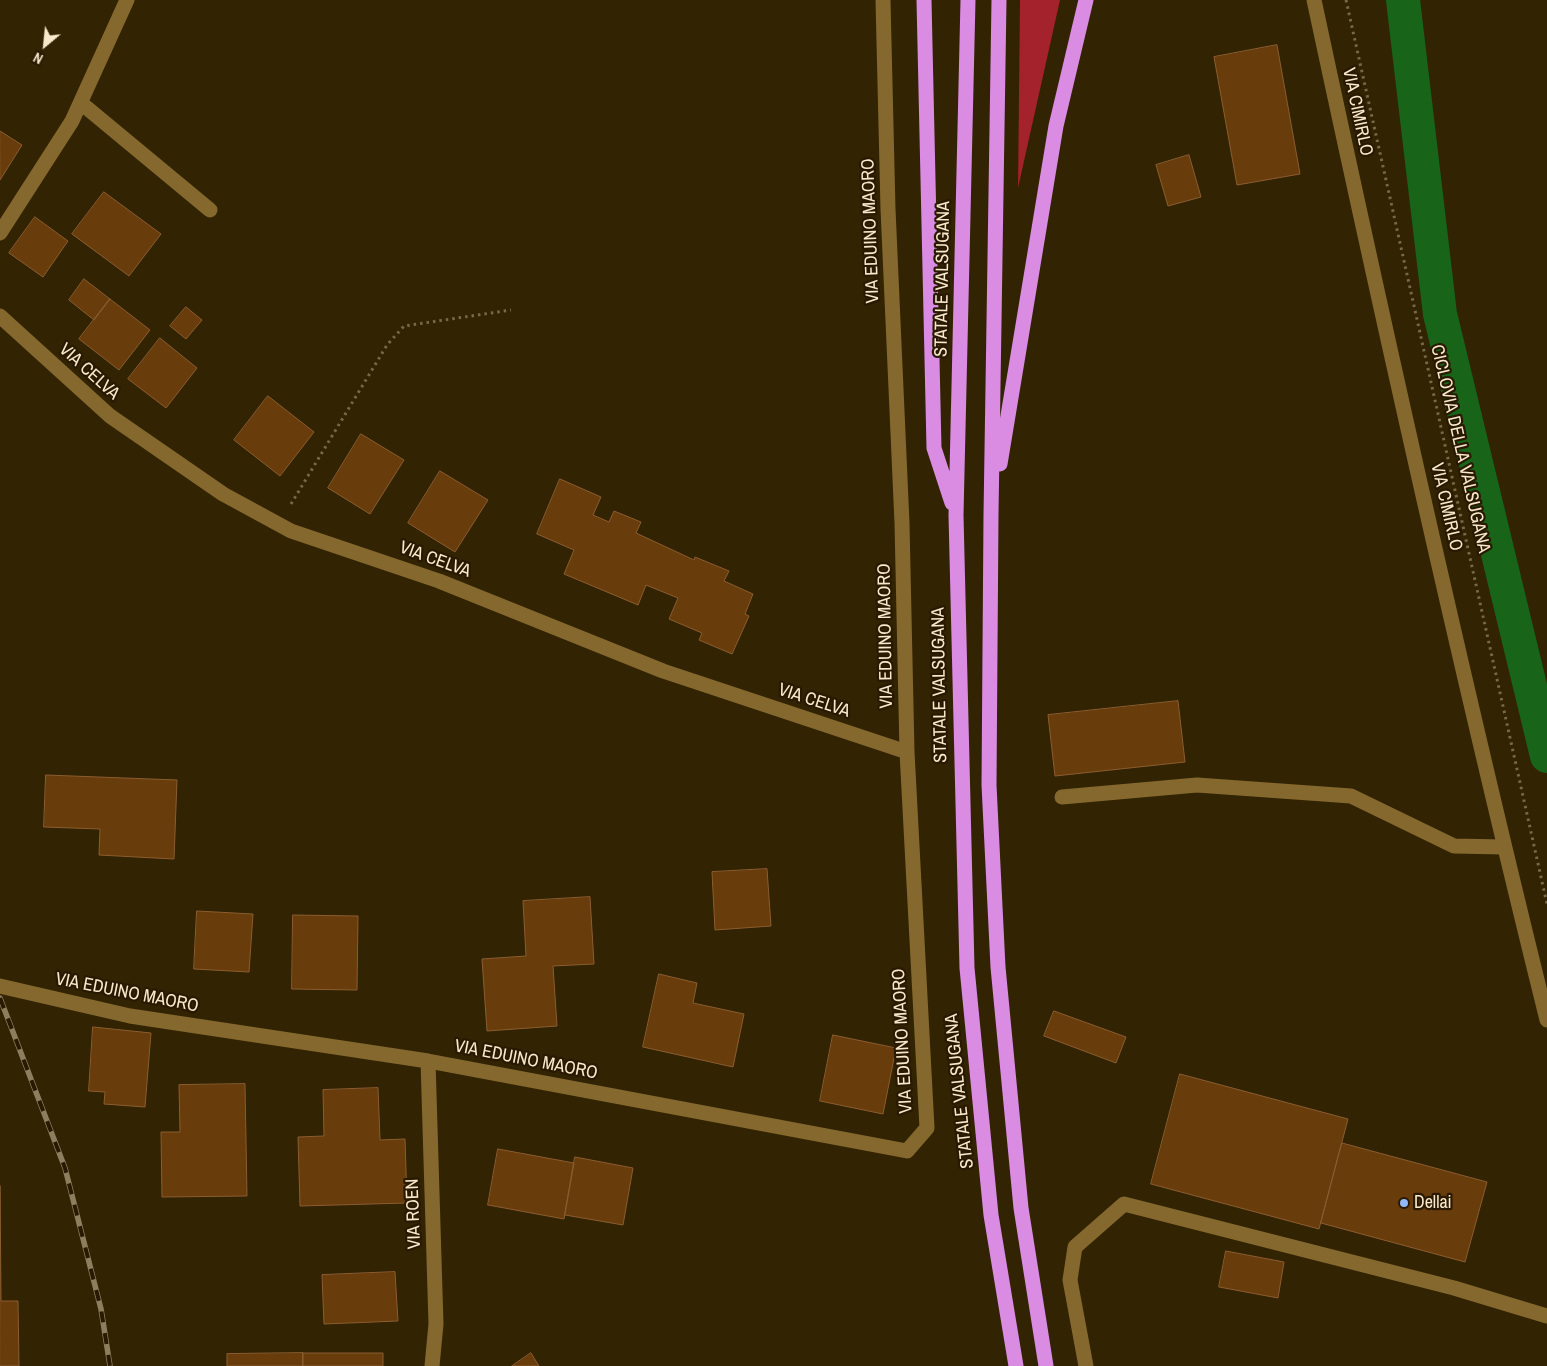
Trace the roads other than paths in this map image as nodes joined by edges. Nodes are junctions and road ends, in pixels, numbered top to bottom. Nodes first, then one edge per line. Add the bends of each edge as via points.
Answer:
1 (127, 0) edge
2 (883, 0) edge
3 (924, 0) edge
4 (968, 0) edge
5 (1000, 0) edge
6 (1086, 0) edge
7 (1314, 0) edge
8 (81, 102) junction
9 (210, 210) dead end
10 (0, 233) edge
11 (0, 316) edge
12 (956, 515) junction
13 (991, 515) junction
14 (907, 752) junction
15 (1062, 797) dead end
16 (1504, 847) junction
17 (0, 986) edge
18 (1547, 1020) edge
19 (428, 1061) junction
20 (1547, 1316) edge
21 (432, 1366) edge
22 (1016, 1366) edge
23 (1046, 1366) edge
24 (1086, 1366) edge

1 - 8 street
2 - 14 street, VIA EDUINO MAORO
3 - 12 highway via 934,448
4 - 12 highway, STATALE VALSUGANA
5 - 13 highway
6 - 13 highway via 1056,126
7 - 16 street, VIA CIMIRLO
8 - 9 street
8 - 10 street
11 - 14 street, VIA CELVA via 110,416 223,494 291,530 439,581 663,671
12 - 22 highway, STATALE VALSUGANA via 967,968 991,1215
13 - 23 highway via 989,785 998,967 1021,1208
14 - 19 street, VIA EDUINO MAORO via 926,1128 907,1151
15 - 16 street via 1197,785 1351,796 1454,846
16 - 18 street, VIA CIMIRLO
17 - 19 street, VIA EDUINO MAORO via 130,1016
19 - 21 street, VIA ROEN via 436,1324
20 - 24 street via 1454,1288 1124,1204 1075,1247 1070,1280

